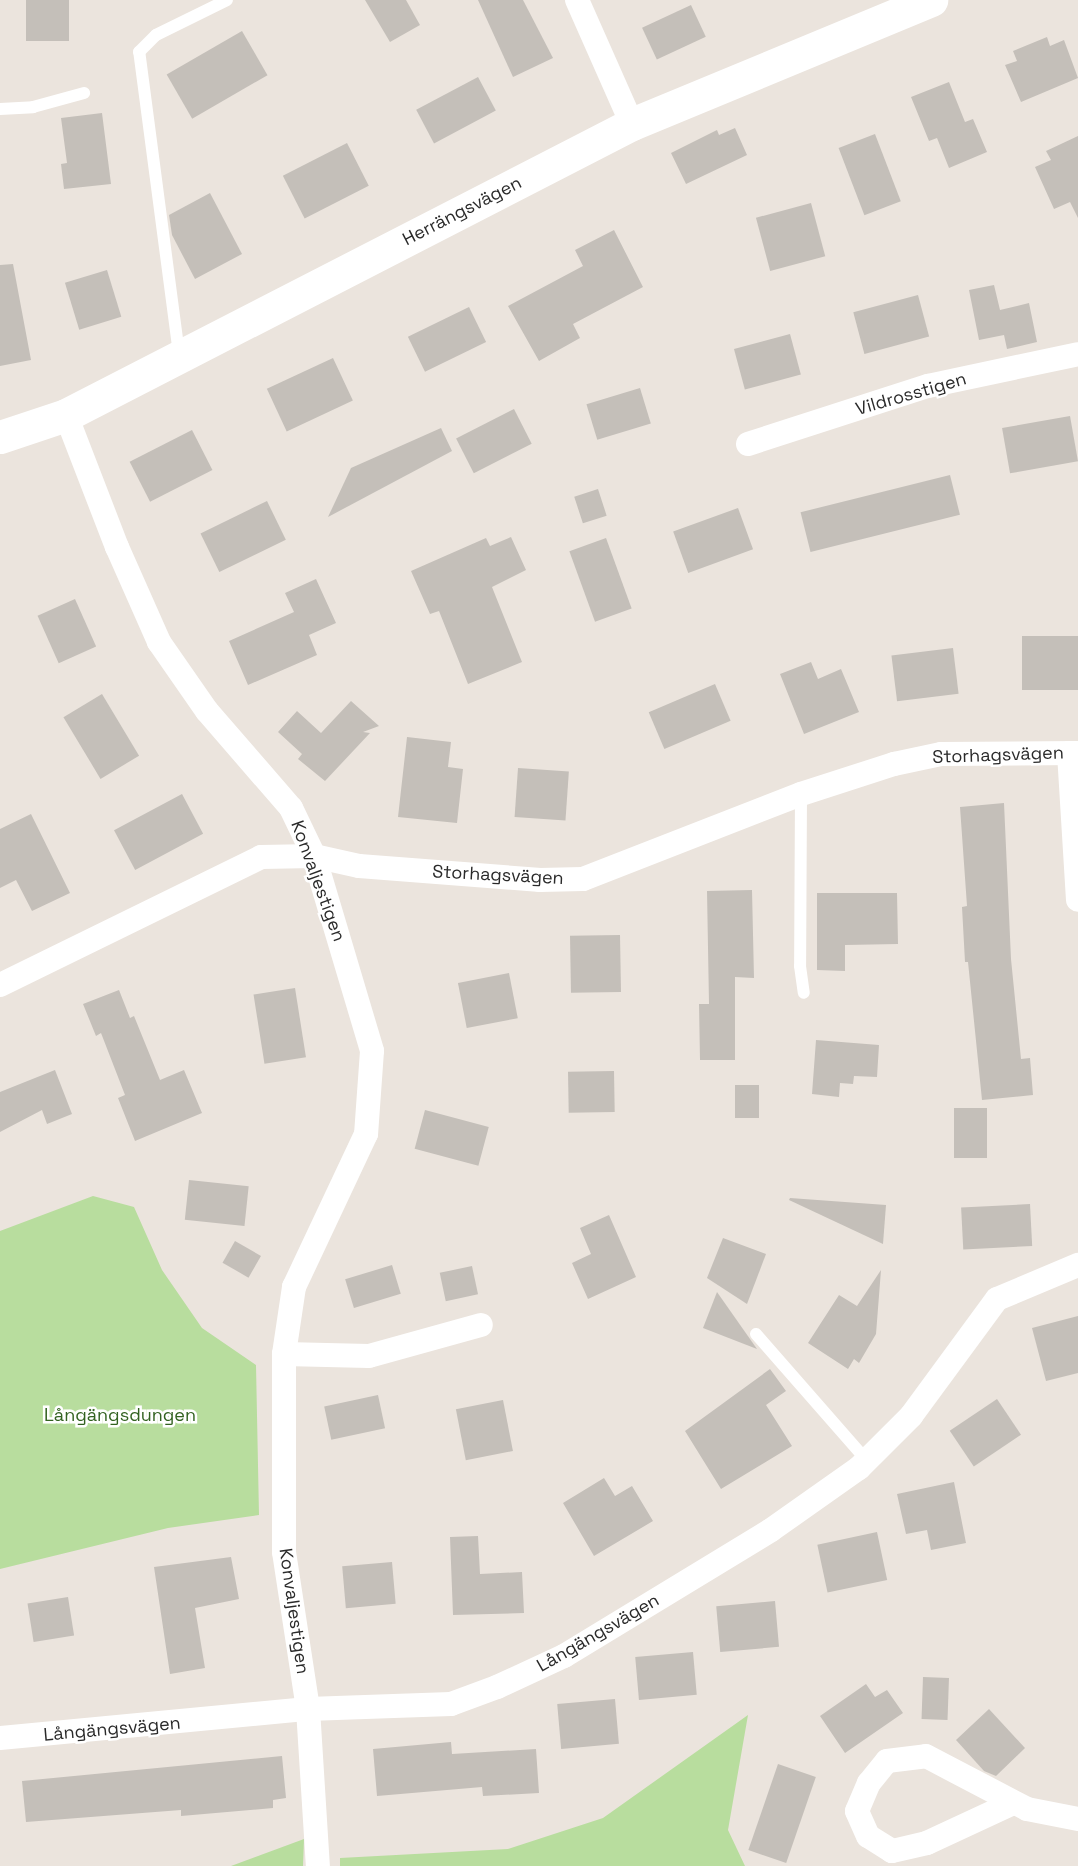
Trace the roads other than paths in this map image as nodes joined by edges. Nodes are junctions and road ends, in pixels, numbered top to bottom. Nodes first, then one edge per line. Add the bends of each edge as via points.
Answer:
1 (227, 0) edge
2 (577, 0) edge
3 (932, 0) edge
4 (84, 93) dead end
5 (0, 109) edge
6 (632, 124) junction
7 (1078, 354) edge
8 (179, 355) junction
9 (66, 415) junction
10 (0, 437) edge
11 (748, 444) dead end
12 (1073, 753) edge
13 (801, 794) junction
14 (314, 856) junction
15 (1078, 900) edge
16 (0, 985) edge
17 (804, 993) dead end
18 (1078, 1265) edge
19 (481, 1325) dead end
20 (756, 1334) dead end
21 (284, 1354) junction
22 (867, 1461) junction
23 (308, 1709) junction
24 (0, 1738) edge
25 (1013, 1803) junction
26 (1078, 1819) edge
27 (318, 1866) edge

1 - 8 lane via 156,35 139,52
2 - 6 street
3 - 6 street, Herrängsvägen
4 - 5 lane via 33,107
6 - 8 street, Herrängsvägen
7 - 11 street, Vildrosstigen via 928,386
8 - 9 street, Herrängsvägen
9 - 10 street, Herrängsvägen
9 - 14 street, Konvaljestigen via 117,548 159,642 207,711 291,808
12 - 13 street, Storhagsvägen via 941,754 894,764
12 - 15 street
13 - 14 street, Storhagsvägen via 583,879 540,880 359,866
13 - 17 lane via 800,966
14 - 16 street, Storhagsvägen via 261,856
14 - 21 street, Konvaljestigen via 372,1050 366,1134 294,1287
18 - 22 street, Långängsvägen via 997,1299 911,1416
19 - 21 street via 369,1356
20 - 22 lane
21 - 23 street, Konvaljestigen via 284,1552
22 - 23 street, Långängsvägen via 761,1536 564,1656 497,1687 451,1704
23 - 24 street, Långängsvägen
23 - 27 street, Konvaljestigen
25 - 25 street via 926,1756 886,1761 869,1783 857,1811 868,1836 892,1851 927,1844
25 - 26 street

